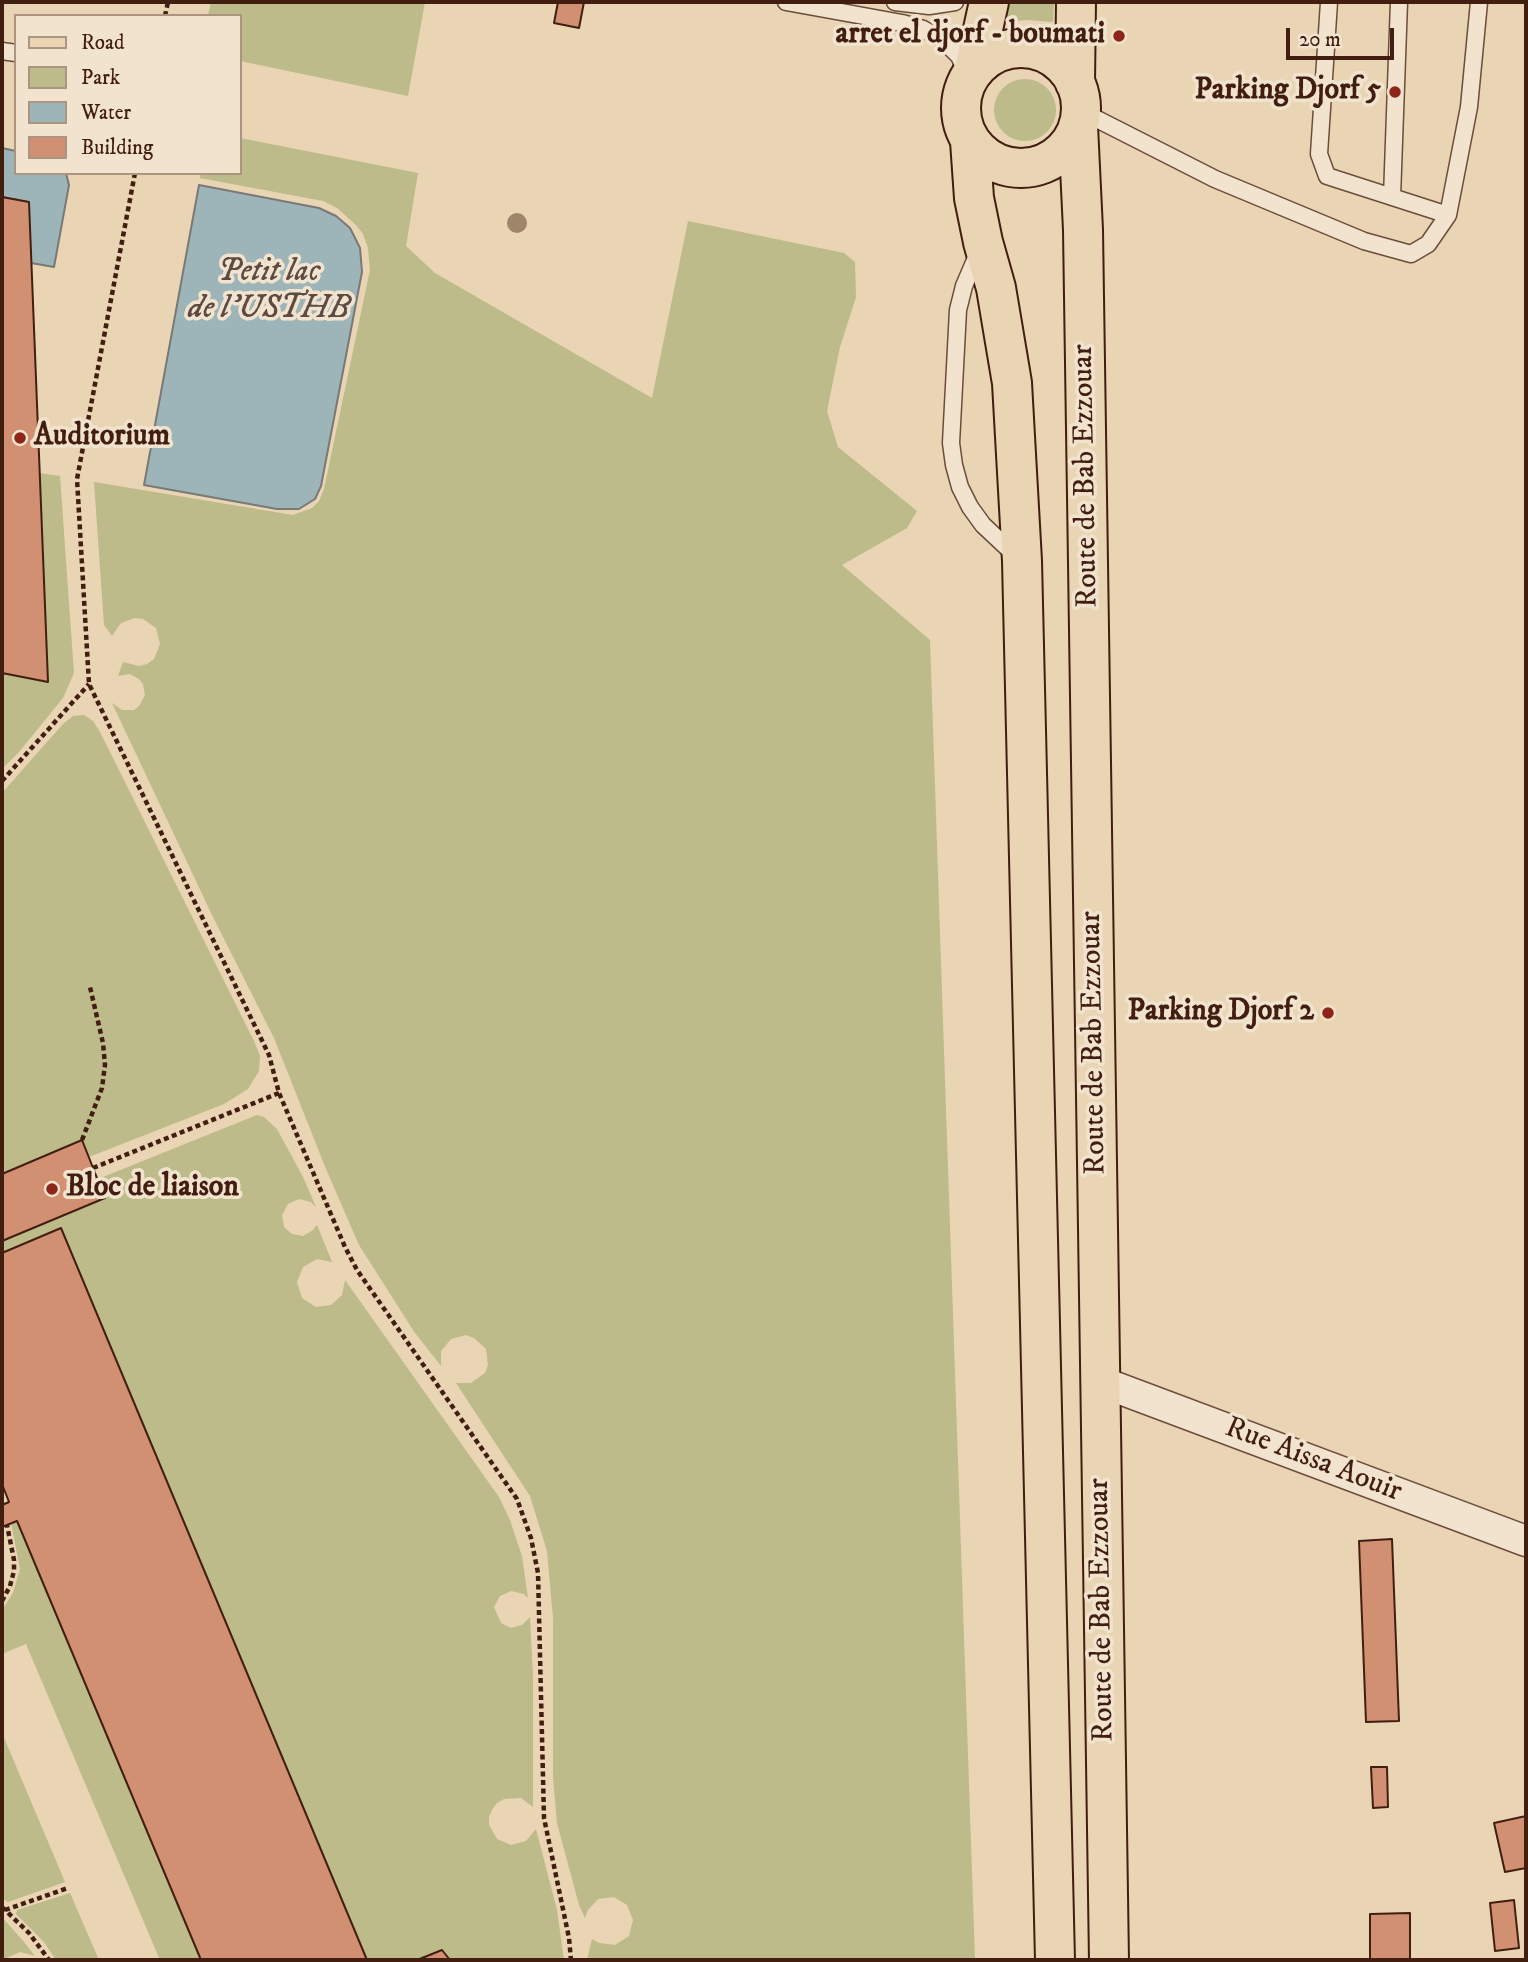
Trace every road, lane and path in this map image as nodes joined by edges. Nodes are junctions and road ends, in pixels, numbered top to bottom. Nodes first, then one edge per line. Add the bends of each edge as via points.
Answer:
1 (786, 2) edge
2 (895, 2) edge
3 (955, 2) edge
4 (989, 2) edge
5 (1076, 2) edge
6 (1329, 2) edge
7 (1399, 2) edge
8 (1479, 2) edge
9 (972, 73) junction
10 (1078, 107) junction
11 (970, 141) junction
12 (135, 175) edge
13 (1392, 197) junction
14 (1448, 215) junction
15 (983, 242) junction
16 (1022, 561) junction
17 (89, 684) junction
18 (2, 781) edge
19 (90, 987) dead end
20 (279, 1093) junction
21 (82, 1140) dead end
22 (93, 1168) dead end
23 (1099, 1381) junction
24 (7, 1525) dead end
25 (1526, 1541) edge
26 (2, 1601) edge
27 (68, 1888) dead end
28 (3, 1908) edge
29 (49, 1960) edge
30 (571, 1960) edge
31 (1055, 1960) edge
32 (1109, 1960) edge

1 - 9 lane via 923,29 943,40
2 - 3 lane via 929,6
4 - 9 main road
5 - 10 main road, Route de Bab Ezzouar
6 - 13 lane via 1322,165 1327,176
7 - 13 lane
8 - 14 lane via 1469,107
9 - 10 main road via 1003,51 1037,50 1066,68
9 - 11 main road via 960,108
10 - 11 main road via 1071,142 1045,163 1011,168 981,154
10 - 14 lane via 1215,179 1364,241 1411,254 1428,244
10 - 23 main road, Route de Bab Ezzouar
11 - 15 main road, Route de Bab Ezzouar via 972,184
12 - 17 path via 77,480
13 - 14 lane
15 - 16 main road, Route de Bab Ezzouar via 1013,383
15 - 16 lane via 958,310 951,443 960,487 970,507
16 - 31 main road, Route de Bab Ezzouar
17 - 18 path
17 - 20 path via 269,1055
19 - 21 path via 105,1065 102,1088
20 - 22 path
20 - 30 path via 357,1270 517,1499 531,1538 538,1573 544,1818
23 - 25 street, Rue Aissa Aouir
23 - 32 main road, Route de Bab Ezzouar
24 - 26 path via 15,1560
27 - 28 path
28 - 29 path

